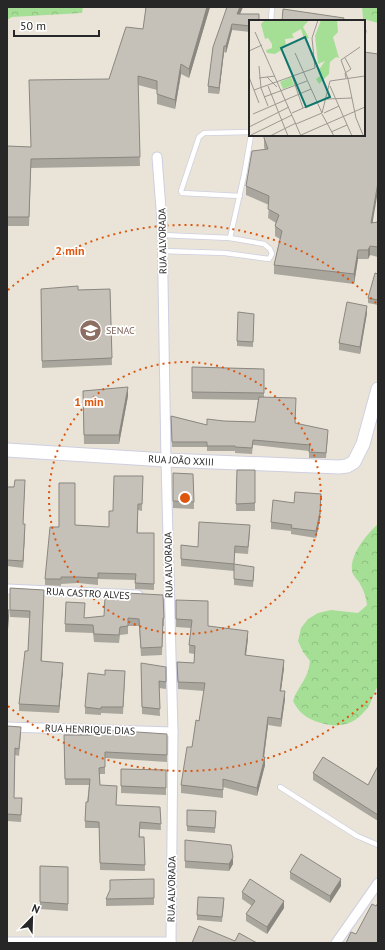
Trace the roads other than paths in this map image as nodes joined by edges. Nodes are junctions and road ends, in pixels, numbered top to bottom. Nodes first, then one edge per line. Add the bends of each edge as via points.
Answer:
1 (272, 7) edge
2 (270, 20) edge
3 (249, 132) edge
4 (251, 136) edge
5 (158, 157) dead end
6 (240, 196) junction
7 (162, 235) junction
8 (230, 238) junction
9 (163, 251) junction
10 (378, 389) edge
11 (7, 450) edge
12 (166, 460) junction
13 (7, 589) edge
14 (146, 596) edge
15 (7, 727) edge
16 (173, 732) junction
17 (280, 787) dead end
18 (378, 845) edge
19 (378, 883) edge
20 (7, 942) edge
21 (171, 943) edge
22 (336, 943) edge

1 - 2 lane
3 - 6 lane via 204,133 199,137 181,191
4 - 6 lane
5 - 7 street, RUA ALVORADA
6 - 8 lane
7 - 8 lane
7 - 9 street, RUA ALVORADA
8 - 9 lane via 264,244 270,249 271,257 269,259 225,252
9 - 12 street, RUA ALVORADA
10 - 12 street, RUA JOÃO XXIII via 363,444 354,462 347,466
11 - 12 street, RUA JOÃO XXIII
12 - 16 street, RUA ALVORADA via 165,597
13 - 14 street, RUA CASTRO ALVES
15 - 16 street, RUA HENRIQUE DIAS
16 - 21 street, RUA ALVORADA
17 - 18 lane via 357,836
19 - 22 street
20 - 21 street

